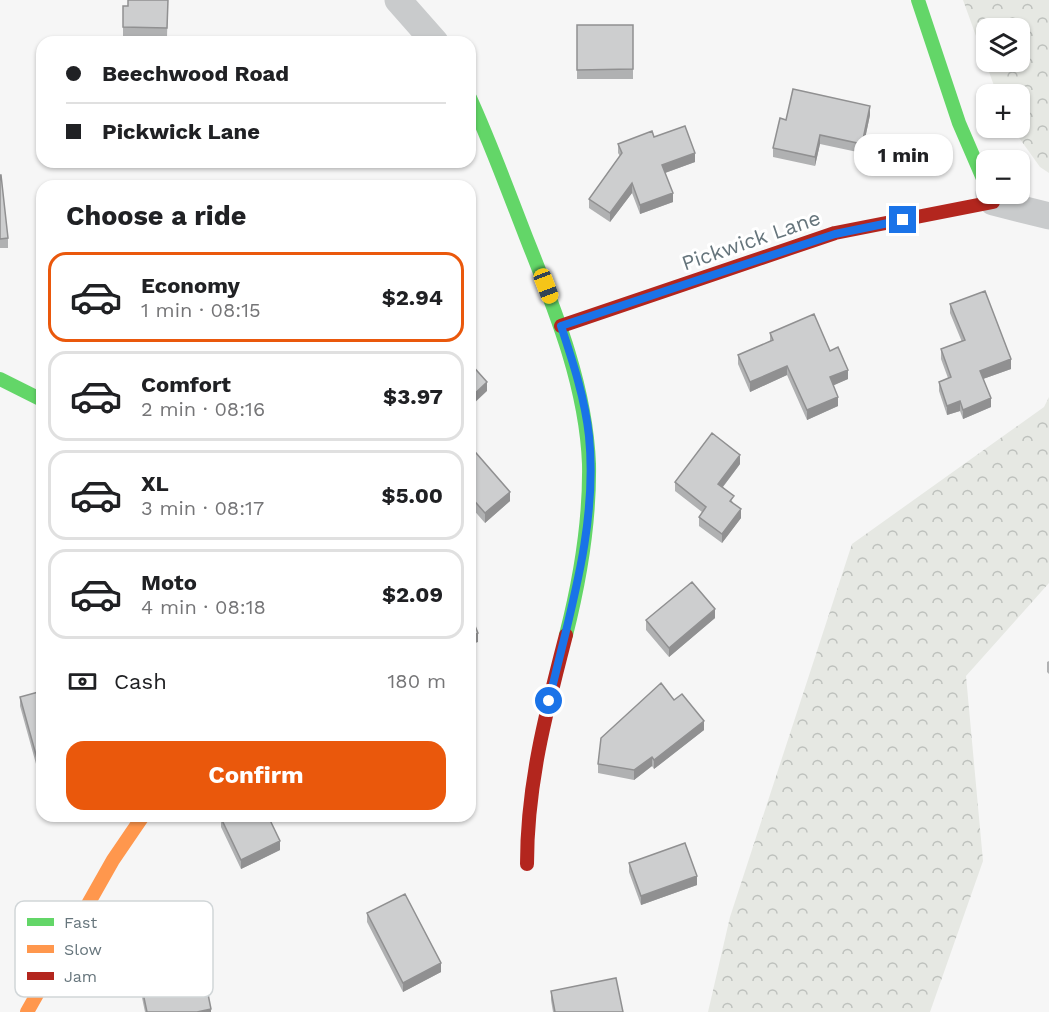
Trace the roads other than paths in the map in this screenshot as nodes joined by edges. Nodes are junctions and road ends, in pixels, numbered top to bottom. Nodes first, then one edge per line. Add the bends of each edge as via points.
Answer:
1 (398, 0) edge
2 (918, 0) edge
3 (430, 36) edge
4 (476, 113) edge
5 (976, 162) edge
6 (976, 199) edge
7 (1015, 204) edge
8 (1049, 216) edge
9 (561, 326) junction
10 (0, 379) edge
11 (36, 397) edge
12 (139, 822) edge
13 (527, 864) dead end
14 (90, 901) edge
15 (35, 997) edge
16 (27, 1012) edge

1 - 3 street
2 - 5 street
4 - 9 street
6 - 9 street, Pickwick Lane via 835,234
7 - 8 street
9 - 13 street via 586,419 591,491 584,550 534,765
10 - 11 street
12 - 14 street
15 - 16 street

